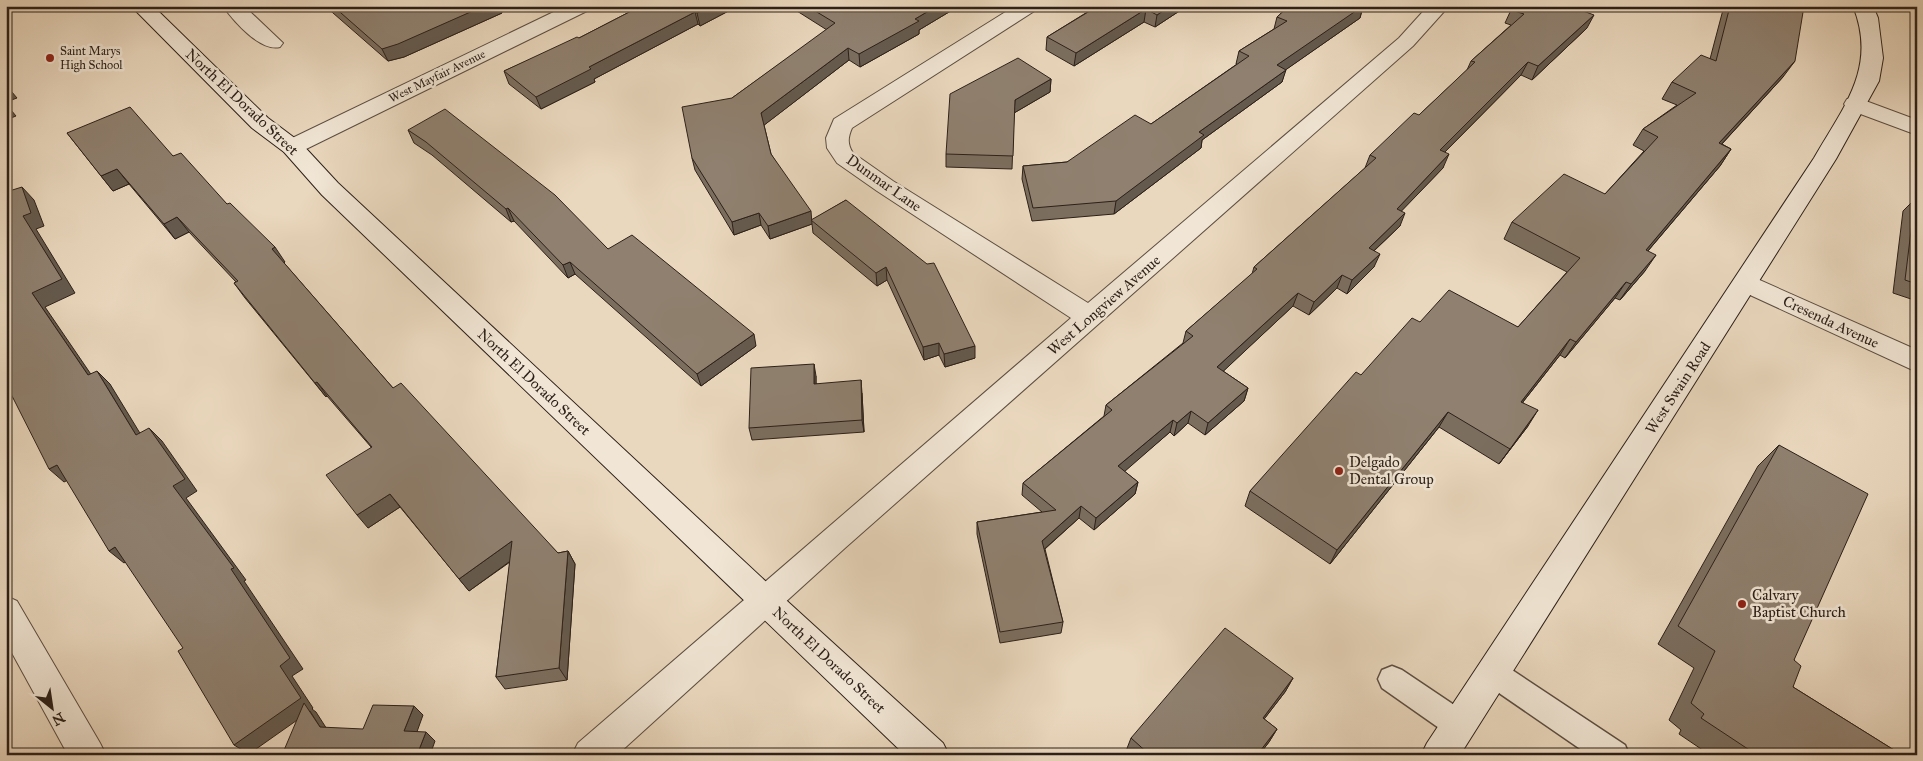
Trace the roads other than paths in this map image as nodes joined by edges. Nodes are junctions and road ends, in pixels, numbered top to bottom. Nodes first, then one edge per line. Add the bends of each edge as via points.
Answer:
1 (141, 6) edge
2 (233, 6) edge
3 (582, 6) edge
4 (1029, 6) edge
5 (1439, 6) edge
6 (1863, 6) edge
7 (274, 43) dead end
8 (1855, 104) junction
9 (1917, 128) edge
10 (292, 147) junction
11 (1746, 283) junction
12 (1090, 317) junction
13 (1917, 362) edge
14 (764, 600) junction
15 (6, 611) edge
16 (15, 645) edge
17 (1493, 673) junction
18 (1392, 679) dead end
19 (1459, 725) junction
20 (88, 755) edge
21 (590, 755) edge
22 (931, 755) edge
23 (1439, 755) edge
24 (1615, 755) edge

1 - 10 street, North El Dorado Street via 260,123
2 - 7 street
3 - 10 street, West Mayfair Avenue
4 - 12 street, Dunmar Lane via 842,124 837,138 838,148 844,158
5 - 12 street, West Longview Avenue via 1406,42
6 - 8 street, West Swain Road via 1868,18 1873,58 1868,81
8 - 9 street
8 - 11 street, West Swain Road via 1825,159
10 - 14 street, North El Dorado Street via 330,189
11 - 13 street, Cresenda Avenue
11 - 17 street, West Swain Road
12 - 14 street, West Longview Avenue
14 - 21 street, West Longview Avenue
14 - 22 street, North El Dorado Street
15 - 16 street
16 - 20 street
17 - 19 street, West Swain Road
17 - 24 lane
18 - 19 lane
19 - 23 street, West Swain Road

